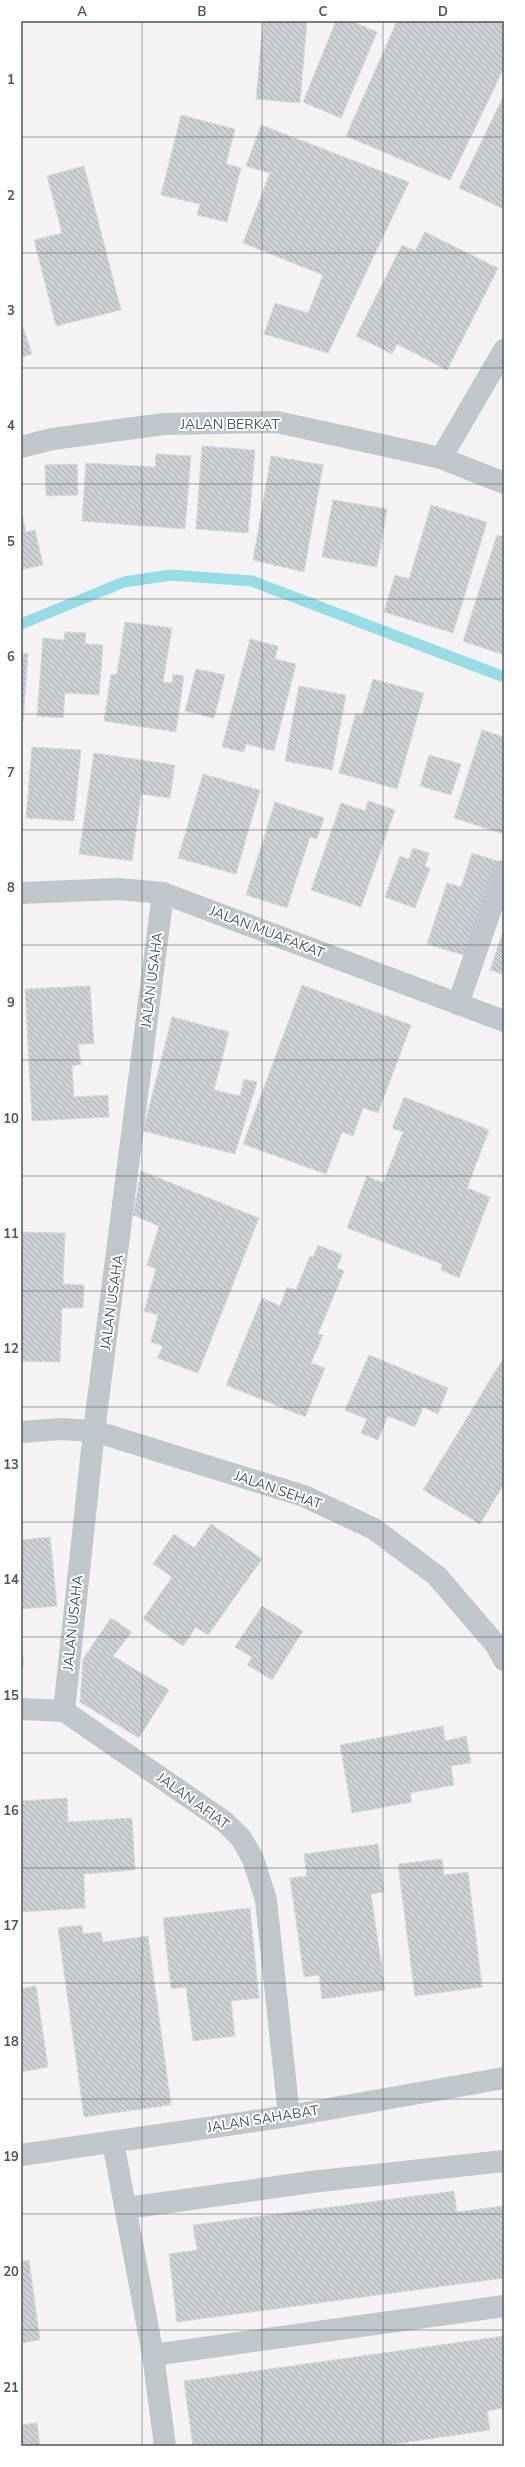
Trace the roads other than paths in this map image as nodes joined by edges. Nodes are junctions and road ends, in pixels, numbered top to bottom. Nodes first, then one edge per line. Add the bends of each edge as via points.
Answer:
1 (504, 350) edge
2 (21, 448) edge
3 (441, 458) junction
4 (504, 483) edge
5 (504, 871) edge
6 (21, 893) edge
7 (163, 893) junction
8 (458, 1004) junction
9 (504, 1021) edge
10 (94, 1431) junction
11 (21, 1432) edge
12 (504, 1660) edge
13 (21, 1709) edge
14 (64, 1711) junction
15 (504, 2078) edge
16 (289, 2116) junction
17 (113, 2142) junction
18 (21, 2155) edge
19 (504, 2161) edge
20 (127, 2208) junction
21 (504, 2306) edge
22 (154, 2355) junction
23 (165, 2446) edge

1 - 3 street
2 - 3 street, JALAN BERKAT via 52,439 164,424 277,422
3 - 4 street, JALAN BERKAT
5 - 8 street
6 - 7 street, JALAN MUAFAKAT via 119,889
7 - 8 street, JALAN MUAFAKAT
7 - 10 street, JALAN USAHA
8 - 9 street, JALAN MUAFAKAT
10 - 11 street, JALAN SEHAT via 60,1429
10 - 12 street, JALAN SEHAT via 304,1496 374,1529 437,1576 496,1645
10 - 14 street, JALAN USAHA
13 - 14 street
14 - 16 street, JALAN AFIAT via 225,1822 241,1838 253,1858 266,1900
15 - 16 street, JALAN SAHABAT
16 - 17 street, JALAN SAHABAT
17 - 18 street, JALAN SAHABAT
17 - 20 street
19 - 20 street via 311,2182
20 - 22 street
21 - 22 street
22 - 23 street

